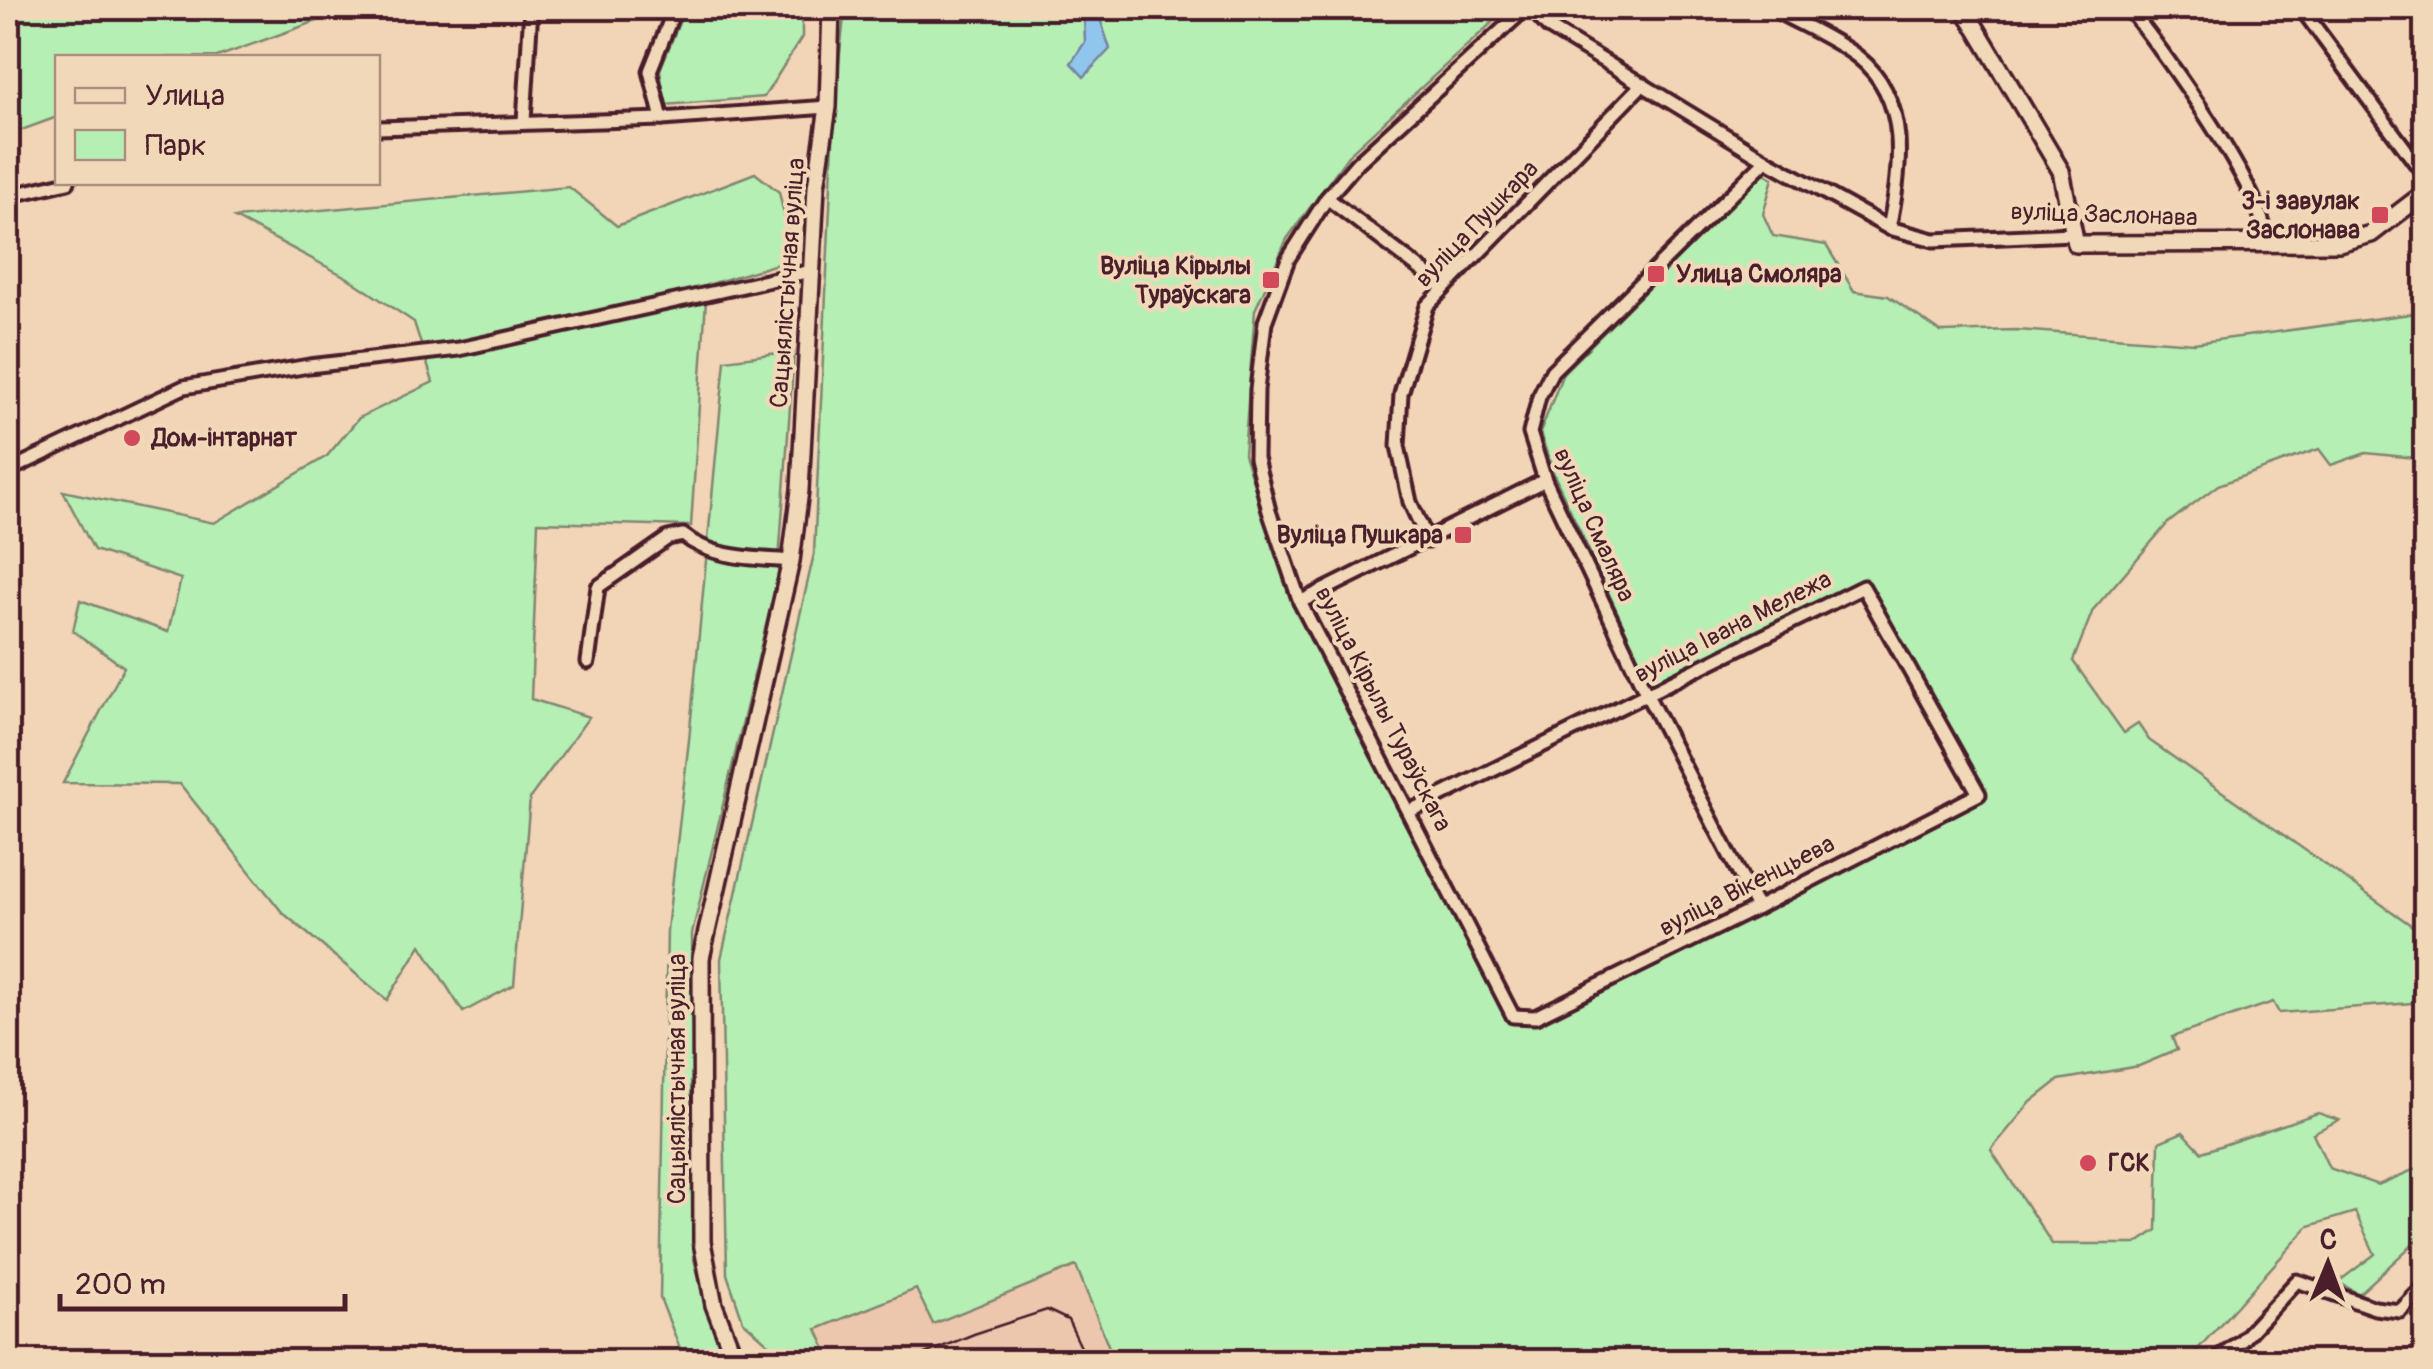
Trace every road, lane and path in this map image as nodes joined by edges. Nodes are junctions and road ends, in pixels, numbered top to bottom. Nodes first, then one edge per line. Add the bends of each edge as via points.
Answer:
1 (531, 8) edge
2 (675, 8) edge
3 (830, 8) edge
4 (1528, 8) edge
5 (1771, 8) edge
6 (1964, 8) edge
7 (2128, 8) edge
8 (2300, 8) edge
9 (1643, 84) junction
10 (828, 107) junction
11 (662, 118) junction
12 (524, 121) junction
13 (380, 128) edge
14 (1766, 160) junction
15 (2426, 177) edge
16 (55, 185) edge
17 (2426, 192) edge
18 (8, 196) edge
19 (1327, 198) junction
20 (1889, 228) junction
21 (2074, 234) junction
22 (2266, 243) junction
23 (810, 271) junction
24 (1444, 287) junction
25 (8, 465) edge
26 (1545, 480) junction
27 (1428, 541) junction
28 (792, 561) junction
29 (1300, 602) junction
30 (588, 662) dead end
31 (1646, 695) junction
32 (1979, 794) joint
33 (1410, 812) junction
34 (1757, 908) junction
35 (1535, 1017) joint
36 (2426, 1286) edge
37 (736, 1362) edge
38 (2212, 1362) edge

1 - 12 street
2 - 11 street via 650,71
3 - 10 main road, Сацыялістычная вуліца
4 - 9 street, вуліца Заслонава
4 - 19 street, вуліца Кірылы Тураўскага
5 - 20 street via 1858,57 1886,86 1898,120 1898,188
6 - 21 main road via 2061,170
7 - 22 street via 2211,123 2259,211
8 - 15 street
9 - 14 street, вуліца Заслонава
9 - 24 street, вуліца Пушкара
10 - 11 street
10 - 23 main road, Сацыялістычная вуліца
11 - 12 street
12 - 13 street
14 - 20 street, вуліца Заслонава
14 - 26 street, вуліца Смаляра via 1552,372 1530,433
16 - 18 street
17 - 22 main road, вуліца Заслонава via 2371,234 2339,242
19 - 24 street
19 - 29 street, вуліца Кірылы Тураўскага via 1288,259 1265,322 1257,390 1256,458
20 - 21 street, вуліца Заслонава via 1934,240
21 - 22 main road, вуліца Заслонава via 2076,244
23 - 25 street via 459,349 184,387
23 - 28 main road, Сацыялістычная вуліца
24 - 27 street, вуліца Пушкара via 1428,306 1401,394 1398,446 1410,502
26 - 27 street
26 - 31 street, вуліца Смаляра
27 - 29 street
28 - 30 street via 722,554 683,536 668,538 598,587
28 - 37 main road, Сацыялістычная вуліца via 701,958 702,1242 714,1306
29 - 33 street, вуліца Кірылы Тураўскага
31 - 32 street, вуліца Івана Мележа via 1863,587
31 - 33 street, вуліца Івана Мележа
31 - 34 street, вуліца Смаляра
32 - 34 street, вуліца Вікенцьева
33 - 35 street, вуліца Кірылы Тураўскага via 1512,1016
34 - 35 street, вуліца Вікенцьева
36 - 38 street via 2400,1310 2296,1281 2241,1341

